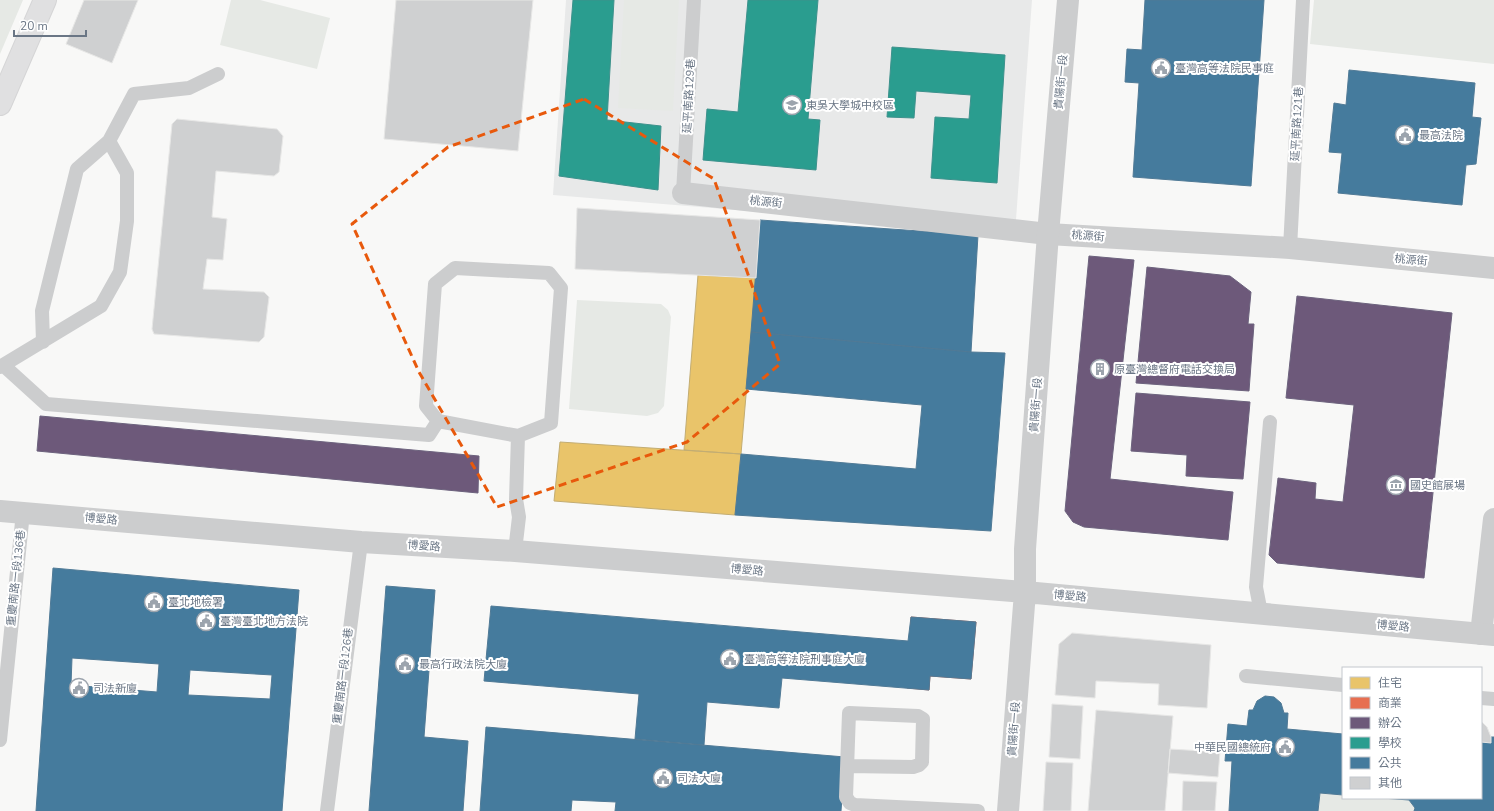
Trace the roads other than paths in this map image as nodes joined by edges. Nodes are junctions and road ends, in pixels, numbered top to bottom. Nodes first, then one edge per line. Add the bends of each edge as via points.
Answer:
1 (45, 0) edge
2 (694, 0) edge
3 (1068, 0) edge
4 (1303, 0) edge
5 (218, 74) dead end
6 (0, 104) edge
7 (109, 141) junction
8 (683, 192) joint
9 (1048, 234) junction
10 (1290, 248) junction
11 (1494, 268) edge
12 (43, 342) junction
13 (2, 366) edge
14 (438, 421) junction
15 (1270, 422) dead end
16 (518, 436) junction
17 (0, 511) edge
18 (23, 512) junction
19 (1494, 518) edge
20 (360, 542) junction
21 (515, 551) junction
22 (1025, 592) junction
23 (1261, 614) junction
24 (1488, 634) edge
25 (1246, 676) dead end
26 (1342, 685) edge
27 (1482, 698) edge
28 (1494, 699) edge
29 (0, 740) edge
30 (848, 766) junction
31 (327, 811) edge
32 (978, 811) edge
33 (1008, 811) edge

1 - 6 main road
2 - 8 lane, 延平南路129巷
3 - 9 street, 貴陽街一段
4 - 10 lane, 延平南路121巷
5 - 7 lane via 189,88 134,94
7 - 12 lane via 77,170 42,311
7 - 12 lane via 127,173 127,221 120,272 101,306
8 - 9 street, 桃源街
9 - 10 street, 桃源街
9 - 22 street, 貴陽街一段 via 1025,548
10 - 11 street, 桃源街
12 - 13 lane
13 - 14 lane via 46,404 429,435
14 - 16 lane
14 - 16 lane via 426,406 435,284 455,268 549,273 561,288 551,423
15 - 23 lane via 1256,587
16 - 21 lane via 516,499 519,517
17 - 18 street, 博愛路
18 - 20 street, 博愛路
18 - 29 lane, 重慶南路一段136巷
19 - 24 street
20 - 21 street, 博愛路
20 - 31 lane, 重慶南路一段126巷
21 - 22 street, 博愛路
22 - 23 street, 博愛路
22 - 33 street, 貴陽街一段
23 - 24 street, 博愛路
25 - 26 lane
27 - 28 lane
30 - 30 lane via 849,713 918,716 923,719 922,762 919,765
30 - 32 lane via 846,797 855,805

